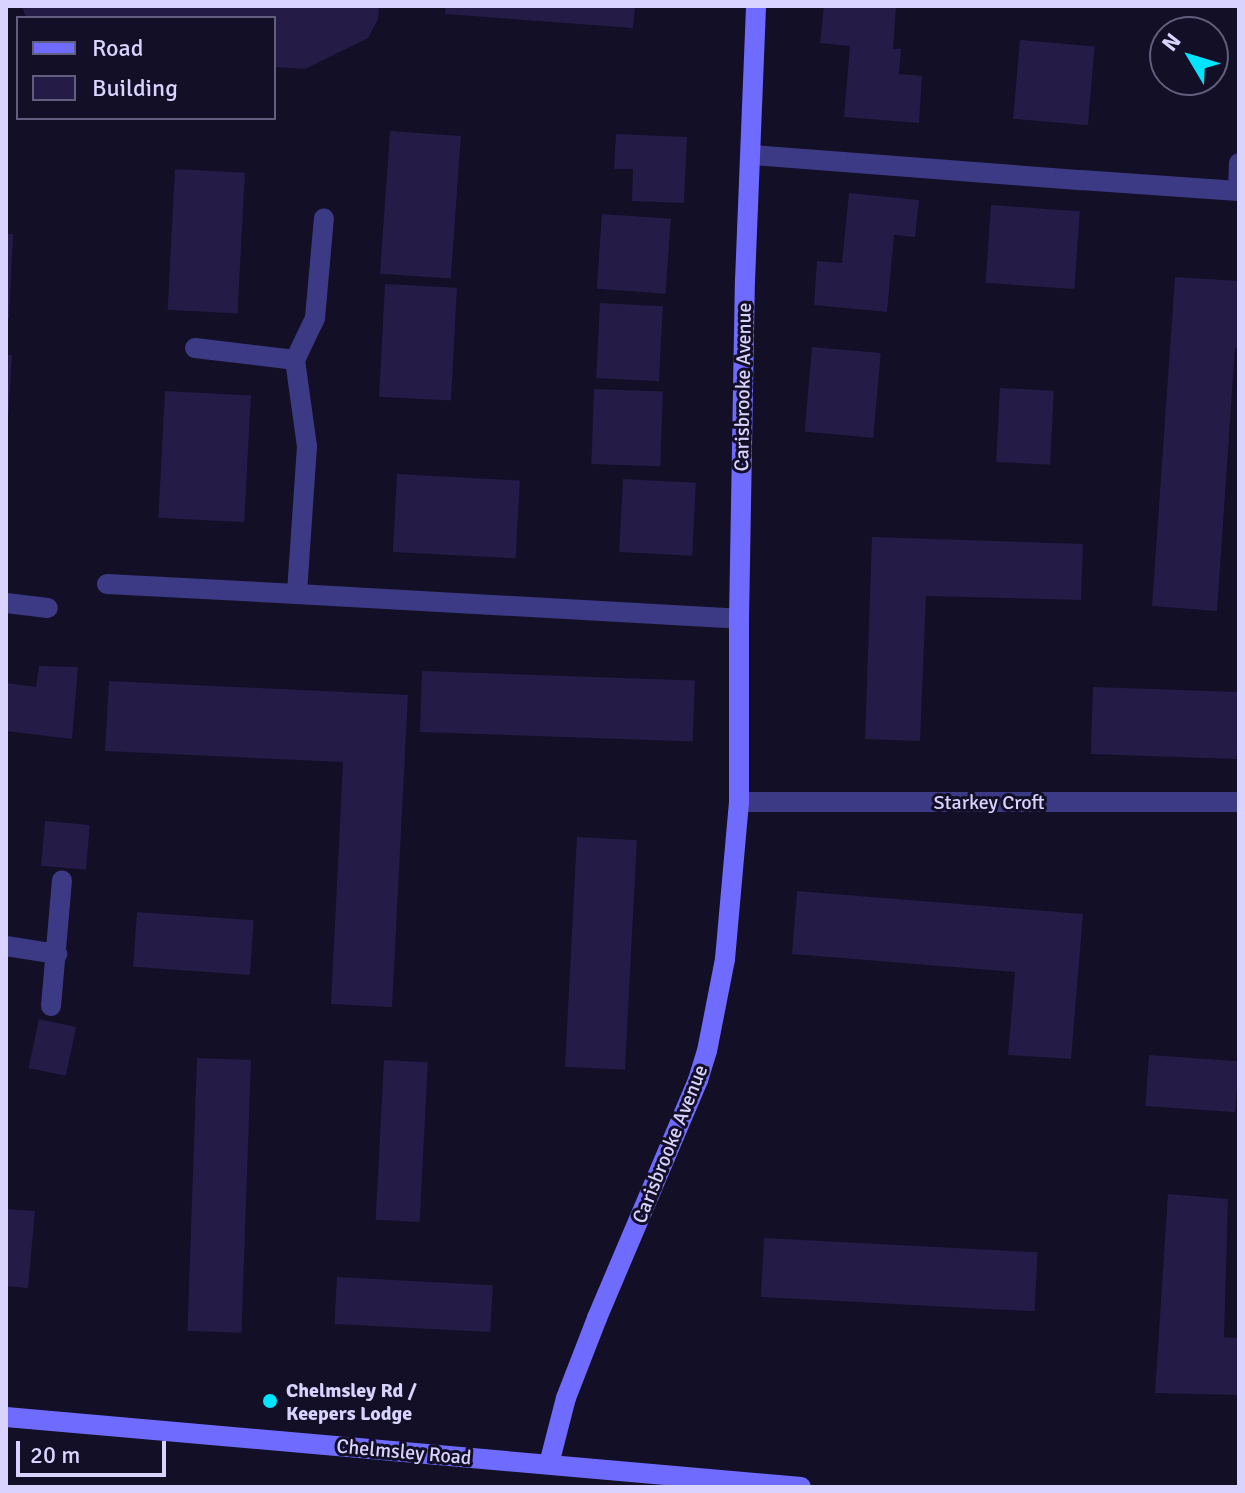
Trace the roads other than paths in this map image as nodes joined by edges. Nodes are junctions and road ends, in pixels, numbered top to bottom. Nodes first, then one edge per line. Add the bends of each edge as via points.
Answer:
1 (756, 6) edge
2 (753, 155) junction
3 (1239, 163) edge
4 (324, 218) dead end
5 (195, 348) dead end
6 (295, 360) junction
7 (107, 584) dead end
8 (297, 594) junction
9 (6, 603) edge
10 (48, 608) dead end
11 (739, 619) junction
12 (739, 802) junction
13 (1239, 802) edge
14 (62, 880) dead end
15 (6, 946) edge
16 (57, 954) junction
17 (51, 1006) dead end
18 (6, 1417) edge
19 (549, 1464) junction
20 (698, 1483) edge
21 (801, 1487) edge

1 - 2 street, Carisbrooke Avenue
2 - 3 street via 1238,191
2 - 11 street, Carisbrooke Avenue via 745,281
4 - 6 street via 315,318
5 - 6 street
6 - 8 street via 307,446
7 - 8 street
8 - 11 street
9 - 10 street
11 - 12 street, Carisbrooke Avenue
12 - 13 street, Starkey Croft
12 - 19 street, Carisbrooke Avenue via 725,959 707,1051 577,1371
14 - 16 street
15 - 16 street
16 - 17 street
18 - 19 street, Chelmsley Road
19 - 20 street, Chelmsley Road
20 - 21 street, Chelmsley Road

